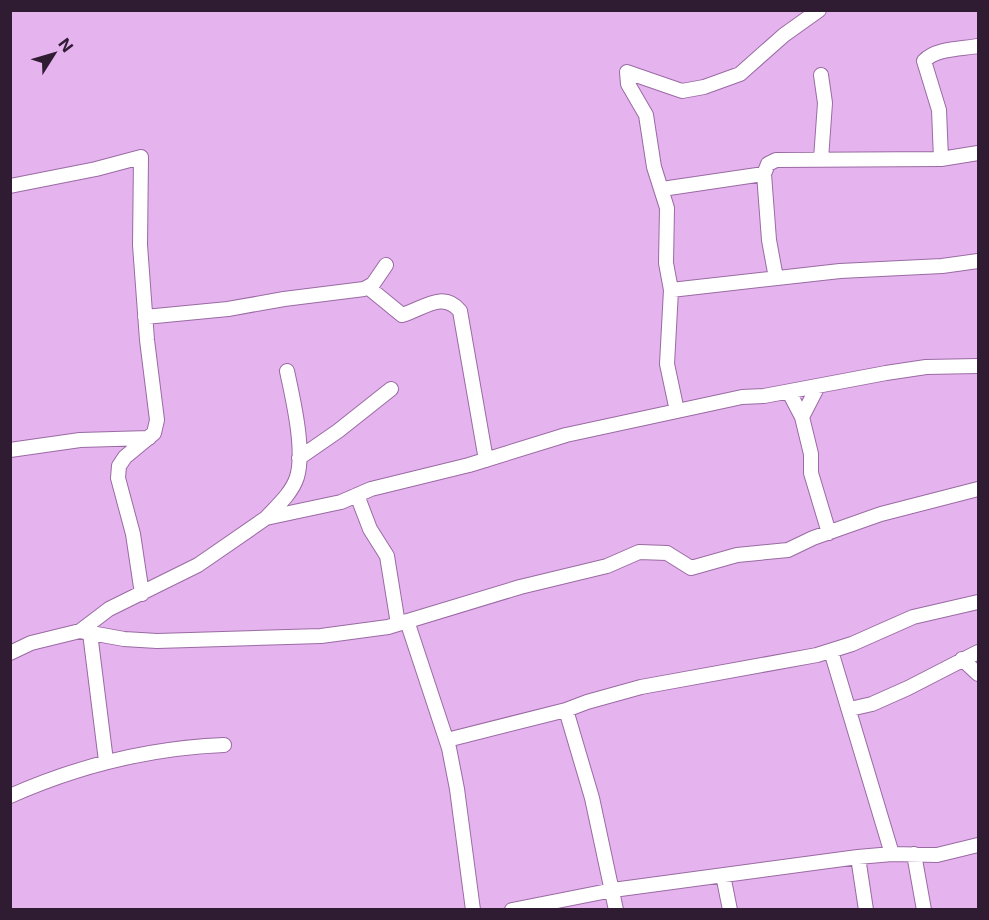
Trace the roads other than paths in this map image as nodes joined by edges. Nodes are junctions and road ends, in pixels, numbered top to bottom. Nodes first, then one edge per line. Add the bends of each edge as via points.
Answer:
1 (819, 10) edge
2 (978, 46) edge
3 (821, 75) dead end
4 (978, 153) edge
5 (821, 159) junction
6 (941, 159) junction
7 (764, 174) junction
8 (10, 186) edge
9 (662, 189) junction
10 (978, 261) edge
11 (386, 265) dead end
12 (776, 278) junction
13 (369, 288) junction
14 (671, 290) junction
15 (145, 317) junction
16 (978, 366) edge
17 (287, 371) dead end
18 (818, 386) junction
19 (391, 389) dead end
20 (789, 392) junction
21 (677, 411) junction
22 (802, 417) junction
23 (149, 438) junction
24 (10, 450) edge
25 (299, 458) junction
26 (486, 460) junction
27 (978, 489) edge
28 (357, 495) junction
29 (266, 518) junction
30 (829, 533) junction
31 (142, 594) junction
32 (978, 602) edge
33 (402, 622) junction
34 (85, 632) junction
35 (831, 651) junction
36 (978, 652) edge
37 (10, 653) edge
38 (962, 659) junction
39 (978, 674) edge
40 (849, 709) junction
41 (566, 710) junction
42 (447, 740) junction
43 (224, 745) dead end
44 (106, 760) junction
45 (10, 796) edge
46 (978, 845) edge
47 (892, 854) junction
48 (914, 854) junction
49 (858, 857) junction
50 (723, 875) junction
51 (613, 890) junction
52 (473, 909) edge
53 (512, 909) edge
54 (616, 909) edge
55 (730, 909) edge
56 (866, 909) edge
57 (924, 909) edge

1 - 9 street via 740,74 704,87 682,91 627,72 628,84 646,115 654,167
2 - 6 street via 942,52 924,61 939,110
3 - 5 street via 825,103
4 - 6 street
5 - 6 street
5 - 7 street via 776,160 768,164
7 - 9 street
7 - 12 street
8 - 15 street via 141,157 140,245
9 - 14 street via 667,208 666,263
10 - 12 street
11 - 13 street
12 - 14 street
13 - 15 street
13 - 26 street via 402,315 441,300 460,311
14 - 21 street via 667,364
15 - 23 street via 157,411 154,434
16 - 18 street via 926,367
17 - 25 street
18 - 20 street
18 - 22 street
19 - 25 street
20 - 21 street
20 - 22 street
21 - 26 street via 566,435
22 - 30 street via 811,454 809,463
23 - 24 street via 80,440
23 - 31 street via 125,457 118,478 133,534
25 - 29 street via 297,478
26 - 28 street
27 - 30 street via 881,514
28 - 29 street
28 - 33 street via 370,530 387,556
29 - 31 street via 198,565
30 - 33 street via 788,550 736,555 691,568 667,553 639,552 607,566
31 - 34 street via 110,609
32 - 35 street via 913,617
33 - 34 street via 321,636 223,640 146,640
33 - 42 street
34 - 37 street via 31,643
34 - 44 street
35 - 40 street
35 - 41 street via 640,687
36 - 38 street
38 - 39 street
38 - 40 street via 872,704
40 - 47 street
41 - 42 street
41 - 51 street
42 - 52 street
43 - 44 street
44 - 45 street
46 - 48 street via 937,855
47 - 48 street
47 - 49 street
48 - 57 street
49 - 50 street
49 - 56 street
50 - 51 street
50 - 55 street
51 - 53 street
51 - 54 street

